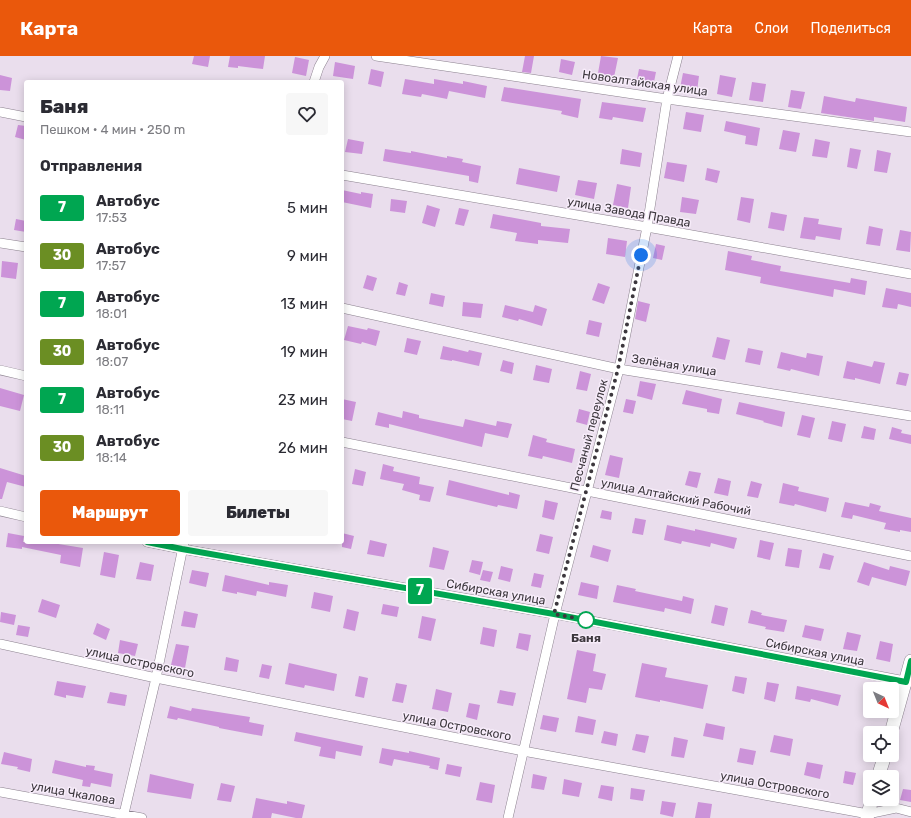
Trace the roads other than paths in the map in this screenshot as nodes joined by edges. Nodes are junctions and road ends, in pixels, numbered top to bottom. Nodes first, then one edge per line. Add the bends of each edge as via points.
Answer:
1 (325, 56) edge
2 (376, 56) edge
3 (678, 56) edge
4 (315, 80) edge
5 (667, 99) junction
6 (0, 112) edge
7 (24, 117) edge
8 (911, 132) edge
9 (344, 175) edge
10 (647, 227) junction
11 (0, 242) edge
12 (24, 247) edge
13 (911, 274) edge
14 (344, 308) edge
15 (618, 369) junction
16 (0, 370) edge
17 (24, 376) edge
18 (911, 416) edge
19 (344, 442) edge
20 (586, 491) junction
21 (0, 511) edge
22 (24, 517) edge
23 (165, 544) edge
24 (183, 546) edge
25 (911, 556) edge
26 (554, 614) junction
27 (0, 644) edge
28 (911, 661) edge
29 (156, 678) junction
30 (908, 682) edge
31 (893, 726) edge
32 (523, 751) junction
33 (0, 792) edge
34 (870, 806) edge
35 (911, 812) edge
36 (123, 816) edge
37 (868, 816) edge
38 (142, 818) edge
39 (508, 818) edge

1 - 4 street via 318,67
2 - 5 street, Новоалтайская улица
3 - 5 street, Песчаный переулок
5 - 8 street, Новоалтайская улица
5 - 10 street, Песчаный переулок
6 - 7 street
9 - 10 street, улица Завода Правда
10 - 13 street, улица Завода Правда
10 - 15 street, Песчаный переулок
11 - 12 street
14 - 15 street, Зелёная улица
15 - 18 street, Зелёная улица
15 - 20 street, Песчаный переулок
16 - 17 street
19 - 20 street, улица Алтайский Рабочий
20 - 25 street, улица Алтайский Рабочий
20 - 26 street, Песчаный переулок
21 - 22 street
23 - 24 street, Сибирская улица
24 - 26 street, Сибирская улица
24 - 29 street
26 - 30 street, Сибирская улица
26 - 32 street, Песчаный переулок
27 - 29 street, улица Островского
28 - 30 street
29 - 32 street, улица Островского
29 - 36 street
30 - 31 street
32 - 37 street, улица Островского
32 - 39 street, Песчаный переулок
33 - 36 street, улица Чкалова
34 - 37 street
35 - 37 street, улица Островского via 896,808
36 - 38 street, улица Чкалова

